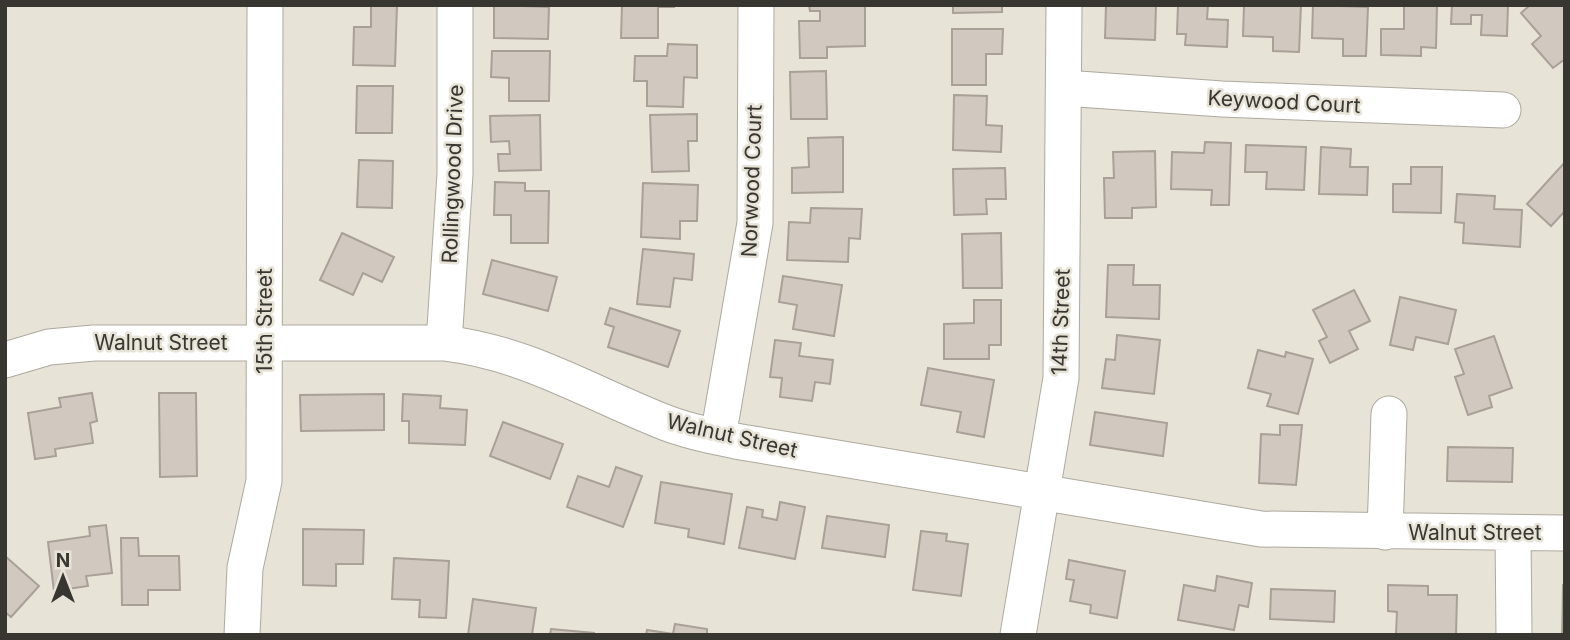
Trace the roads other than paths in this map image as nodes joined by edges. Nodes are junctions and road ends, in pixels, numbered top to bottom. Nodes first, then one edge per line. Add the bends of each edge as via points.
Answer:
1 (265, 5) edge
2 (455, 5) edge
3 (756, 5) edge
4 (1064, 5) edge
5 (1065, 88) junction
6 (1503, 110) dead end
7 (266, 342) junction
8 (444, 343) junction
9 (5, 360) edge
10 (1389, 414) dead end
11 (718, 437) junction
12 (1042, 493) junction
13 (1385, 532) junction
14 (1513, 533) junction
15 (1565, 533) edge
16 (242, 635) edge
17 (1018, 635) edge
18 (1514, 635) edge

1 - 7 street, 15th Street
2 - 8 street, Rollingwood Drive via 455,174
3 - 11 street, Norwood Court via 755,223
4 - 5 street, 14th Street
5 - 6 street, Keywood Court
5 - 12 street, 14th Street via 1061,377
7 - 8 street, Walnut Street
7 - 9 street, Walnut Street via 68,344
7 - 16 street, 15th Street via 264,481 245,568
8 - 11 street, Walnut Street via 517,358 661,421
10 - 13 street, Walnut Street
11 - 12 street, Walnut Street
12 - 13 street, Walnut Street via 1261,529
12 - 17 street, 14th Street
13 - 14 street, Walnut Street
14 - 15 street, Walnut Street
14 - 18 street

